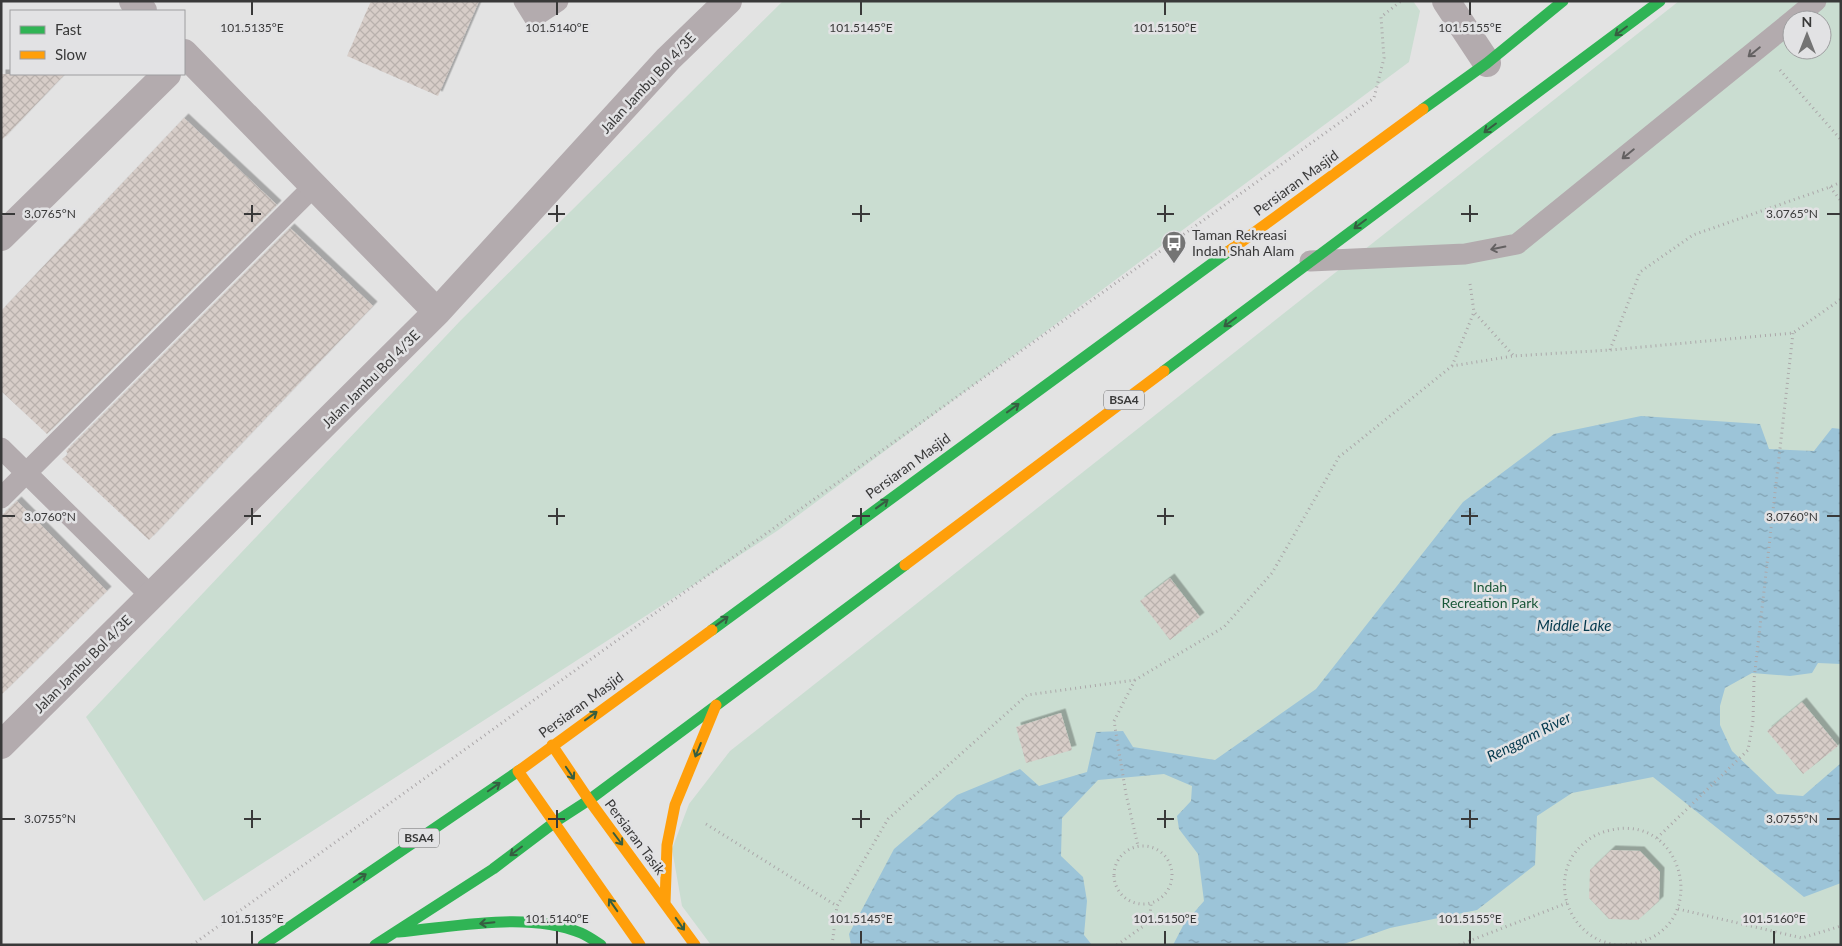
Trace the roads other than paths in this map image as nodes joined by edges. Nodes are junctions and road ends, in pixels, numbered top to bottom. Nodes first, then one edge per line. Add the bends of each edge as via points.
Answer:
1 (133, 1) edge
2 (524, 1) edge
3 (558, 1) edge
4 (728, 1) edge
5 (1446, 1) edge
6 (1563, 1) edge
7 (1660, 1) edge
8 (1816, 1) edge
9 (142, 10) edge
10 (1805, 10) edge
11 (1782, 29) edge
12 (185, 56) edge
13 (1487, 63) junction
14 (166, 75) edge
15 (314, 186) junction
16 (1, 237) edge
17 (1310, 261) junction
18 (437, 312) junction
19 (1, 448) edge
20 (27, 473) junction
21 (1, 498) edge
22 (151, 596) junction
23 (716, 705) junction
24 (1, 745) edge
25 (552, 745) junction
26 (518, 770) junction
27 (589, 800) junction
28 (556, 822) junction
29 (665, 902) junction
30 (394, 932) junction
31 (263, 945) edge
32 (375, 945) edge
33 (601, 945) edge
34 (640, 945) edge
35 (695, 945) edge

1 - 9 street
2 - 3 lane via 534,17
4 - 18 street, Jalan Jambu Bol 4/3E via 668,59
5 - 13 street
6 - 13 main road, Persiaran Masjid / BSA4
7 -> 17 main road, BSA4
8 - 10 lane
11 -> 17 lane via 1517,244 1465,254
12 - 15 street
25 -> 13 main road, Persiaran Masjid / BSA4
14 - 16 street
15 - 18 street
15 - 20 lane
17 -> 23 main road, BSA4
18 - 22 street, Jalan Jambu Bol 4/3E
19 - 20 lane
20 - 21 lane
20 - 22 lane
22 - 24 street, Jalan Jambu Bol 4/3E
23 - 27 main road, BSA4
23 -> 29 main road via 675,805 667,845
25 - 26 main road, Persiaran Masjid / BSA4
25 -> 27 main road, Persiaran Tasik
26 - 28 main road
31 -> 26 main road, Persiaran Masjid / BSA4
27 - 28 main road, BSA4
27 -> 29 main road, Persiaran Tasik
28 -> 30 main road, BSA4 via 493,869
34 -> 28 main road
29 -> 35 main road, Persiaran Tasik
30 - 32 main road, BSA4
33 -> 30 main road via 582,933 540,922 514,921

